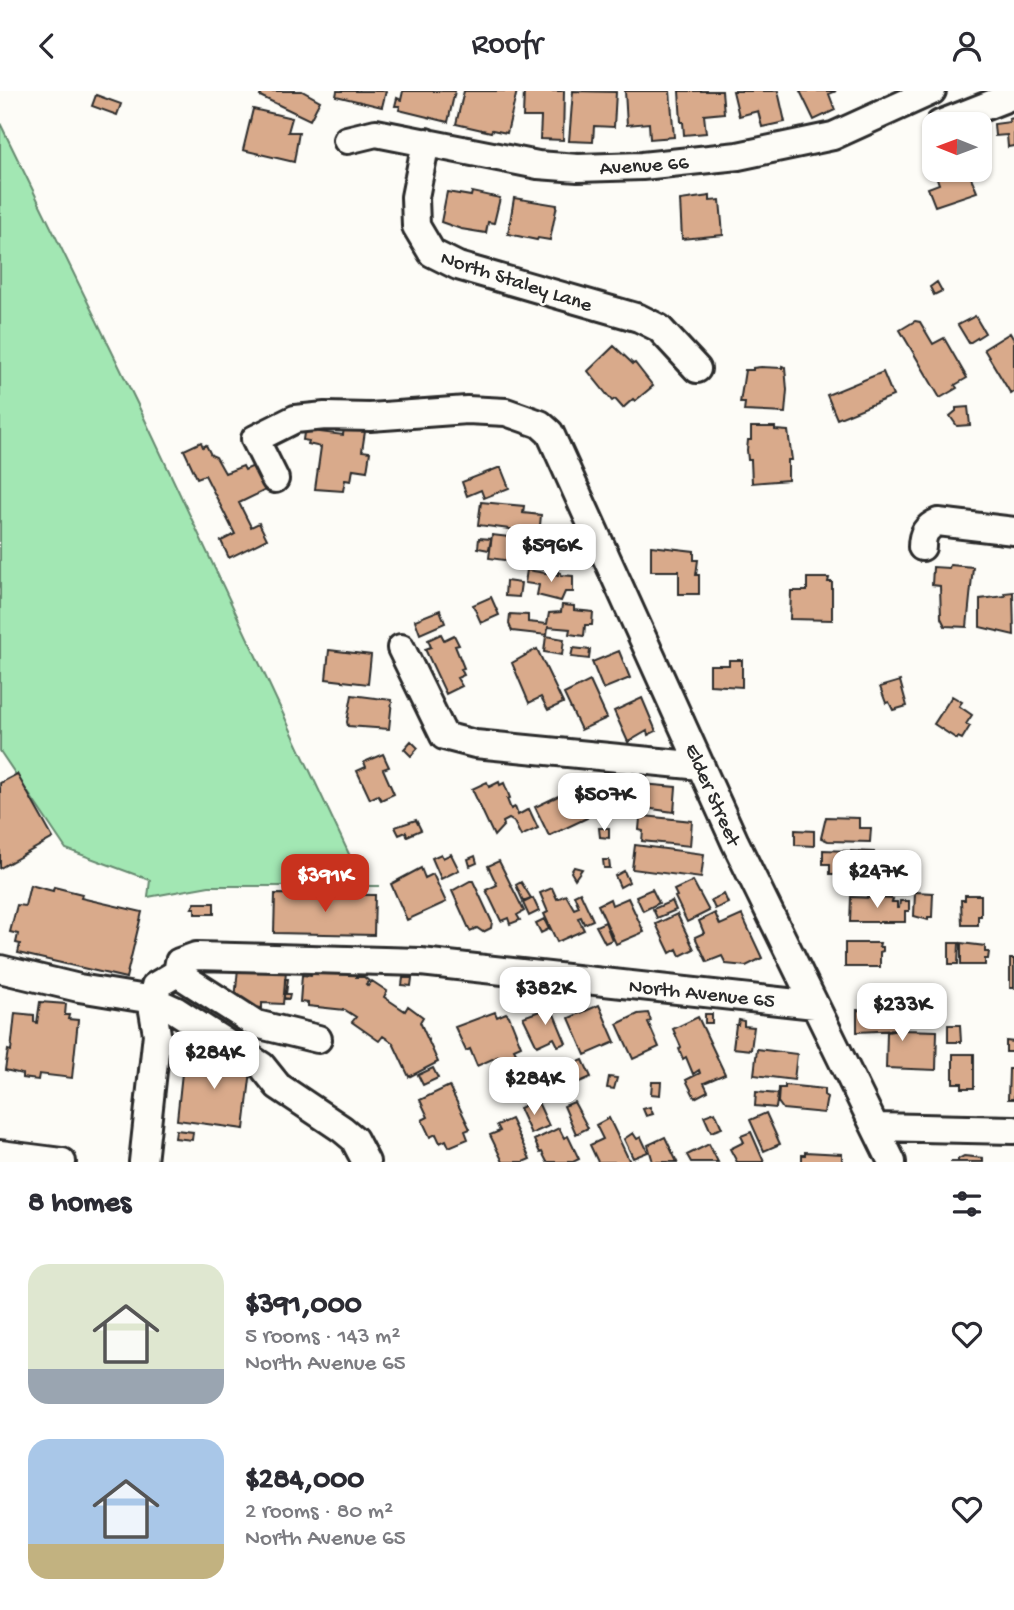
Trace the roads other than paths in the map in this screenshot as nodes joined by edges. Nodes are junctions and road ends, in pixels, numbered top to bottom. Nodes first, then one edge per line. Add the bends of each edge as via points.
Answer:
1 (932, 91) edge
2 (1014, 95) edge
3 (972, 112) edge
4 (347, 140) dead end
5 (426, 142) junction
6 (697, 369) dead end
7 (275, 478) dead end
8 (1014, 531) edge
9 (922, 547) dead end
10 (401, 648) dead end
11 (701, 766) junction
12 (0, 969) edge
13 (177, 973) junction
14 (153, 1000) junction
15 (815, 1005) junction
16 (318, 1039) dead end
17 (875, 1127) junction
18 (1014, 1130) edge
19 (0, 1154) edge
20 (62, 1162) edge
21 (143, 1162) edge
22 (366, 1162) edge
23 (892, 1162) edge

1 - 5 street, Avenue 66 via 833,136 738,156 642,166 538,165
2 - 3 street
4 - 5 street, Avenue 66 via 376,133
5 - 6 street, North Staley Lane via 415,197 416,226 432,253 458,265 639,318 659,328
7 - 11 street, Elder Street via 255,439 295,419 467,410 506,412 540,424 550,433
8 - 9 street via 938,522 928,526
10 - 11 street via 444,736 475,744
11 - 15 street, Elder Street
12 - 14 street
13 - 14 street via 155,986
13 - 15 street, North Avenue 65 via 179,963 196,955 422,962
13 - 16 street via 257,1024
14 - 21 street via 157,1034
14 - 22 street via 262,1066 278,1086 354,1139
15 - 17 street, Elder Street
17 - 18 street
17 - 23 street, Elder Street
19 - 20 street

